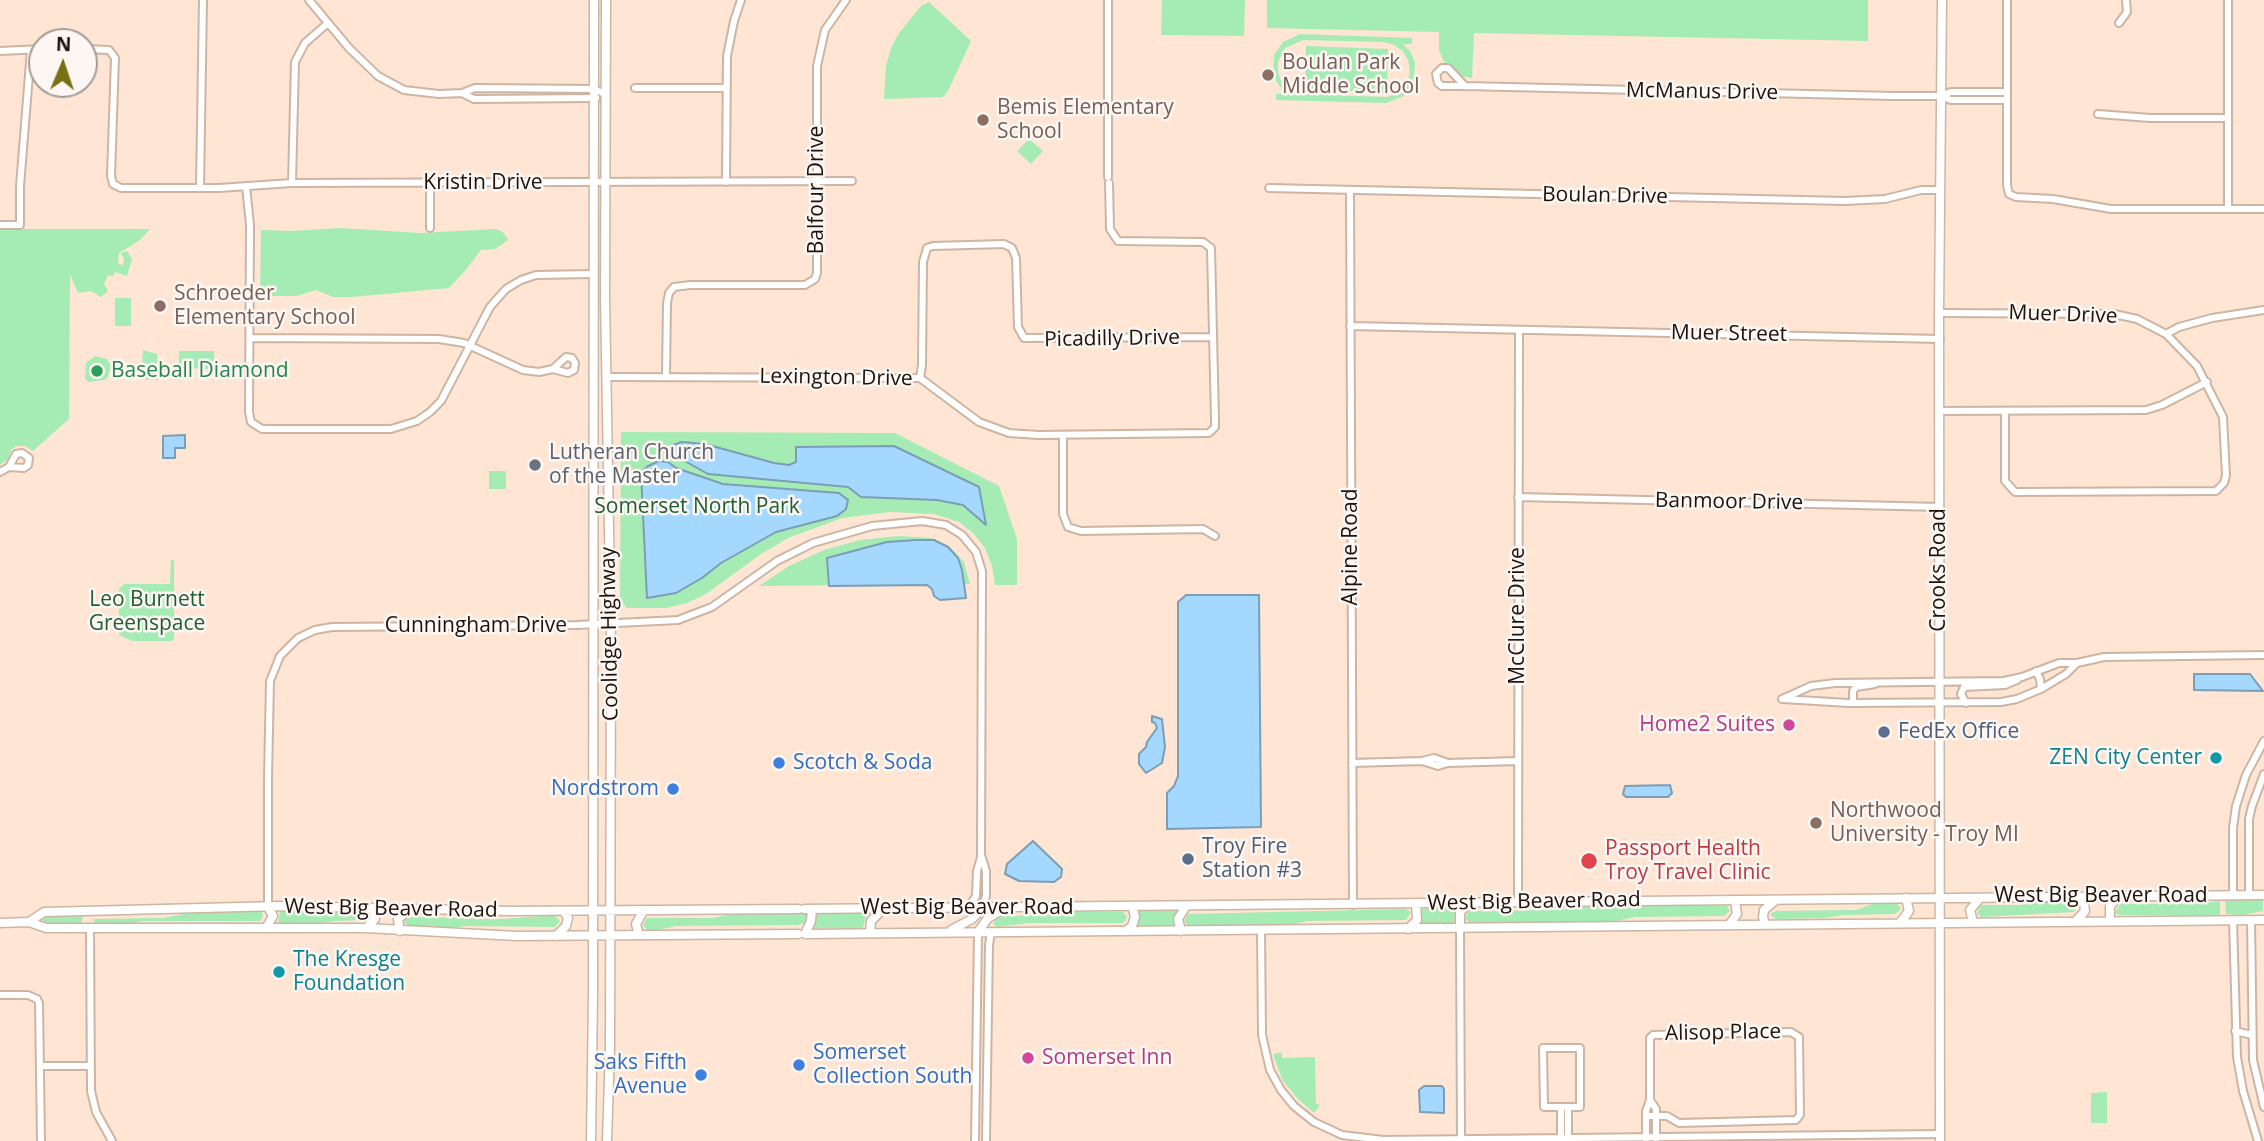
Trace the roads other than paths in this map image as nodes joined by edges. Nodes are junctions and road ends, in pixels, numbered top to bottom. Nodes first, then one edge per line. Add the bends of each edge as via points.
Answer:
1 (203, 0) edge
2 (309, 0) edge
3 (594, 0) edge
4 (606, 0) edge
5 (846, 0) edge
6 (1108, 0) edge
7 (1942, 0) edge
8 (2007, 0) edge
9 (2126, 0) edge
10 (2228, 0) edge
11 (739, 1) edge
12 (328, 23) junction
13 (2119, 23) dead end
14 (28, 50) edge
15 (98, 50) edge
16 (0, 51) edge
17 (1465, 86) junction
18 (28, 87) edge
19 (635, 88) dead end
20 (726, 88) junction
21 (594, 89) junction
22 (2007, 92) junction
23 (462, 93) junction
24 (605, 94) junction
25 (1940, 96) junction
26 (594, 99) junction
27 (2007, 100) junction
28 (2098, 114) dead end
29 (2228, 118) junction
30 (817, 181) junction
31 (852, 181) dead end
32 (726, 182) junction
33 (292, 183) junction
34 (430, 183) junction
35 (594, 183) junction
36 (605, 183) junction
37 (246, 186) junction
38 (200, 188) junction
39 (1269, 188) dead end
40 (1350, 190) junction
41 (1940, 190) junction
42 (2228, 209) junction
43 (2264, 209) edge
44 (0, 225) edge
45 (430, 228) dead end
46 (593, 274) junction
47 (605, 277) junction
48 (2264, 310) edge
49 (1939, 313) junction
50 (1350, 326) junction
51 (1518, 330) junction
52 (2166, 334) junction
53 (1213, 337) junction
54 (250, 338) junction
55 (1940, 339) junction
56 (470, 345) junction
57 (553, 369) dead end
58 (606, 377) junction
59 (666, 377) junction
60 (920, 378) junction
61 (2207, 382) junction
62 (593, 388) junction
63 (606, 393) junction
64 (1940, 411) junction
65 (2005, 411) junction
66 (593, 422) junction
67 (607, 427) junction
68 (1063, 435) junction
69 (9, 467) dead end
70 (0, 472) edge
71 (1518, 497) junction
72 (1940, 507) junction
73 (1215, 536) dead end
74 (610, 623) junction
75 (592, 624) junction
76 (2264, 655) edge
77 (2077, 663) junction
78 (2036, 671) junction
79 (2022, 677) junction
80 (1880, 682) junction
81 (1939, 682) junction
82 (1811, 686) junction
83 (2041, 689) junction
84 (1811, 701) junction
85 (1853, 703) junction
86 (1967, 703) junction
87 (1939, 704) junction
88 (594, 715) junction
89 (611, 721) junction
90 (2264, 741) edge
91 (594, 756) junction
92 (1518, 761) junction
93 (610, 762) junction
94 (1352, 763) junction
95 (2264, 774) edge
96 (593, 825) junction
97 (610, 829) junction
98 (981, 855) junction
99 (2233, 895) junction
100 (2249, 895) junction
101 (2264, 895) edge
102 (1980, 897) junction
103 (2083, 897) junction
104 (2118, 897) junction
105 (1906, 898) junction
106 (1938, 898) junction
107 (1735, 900) junction
108 (1776, 900) junction
109 (1518, 903) junction
110 (1416, 904) junction
111 (1468, 904) junction
112 (1353, 905) junction
113 (1132, 906) junction
114 (1186, 906) junction
115 (268, 907) junction
116 (373, 908) junction
117 (968, 908) junction
118 (982, 908) junction
119 (1006, 908) junction
120 (96, 909) junction
121 (410, 909) junction
122 (805, 909) junction
123 (883, 909) junction
124 (644, 910) junction
125 (564, 911) junction
126 (593, 911) junction
127 (610, 911) junction
128 (2233, 920) junction
129 (2251, 920) junction
130 (2264, 920) edge
131 (2076, 921) junction
132 (2110, 921) junction
133 (29, 922) junction
134 (1938, 922) junction
135 (1972, 922) junction
136 (0, 923) edge
137 (1899, 923) junction
138 (1765, 924) junction
139 (1729, 925) junction
140 (89, 928) junction
141 (266, 928) junction
142 (366, 928) junction
143 (1460, 928) junction
144 (1408, 929) junction
145 (1261, 930) junction
146 (400, 931) junction
147 (1181, 931) junction
148 (948, 932) junction
149 (978, 932) junction
150 (991, 932) junction
151 (1126, 932) junction
152 (870, 933) junction
153 (802, 934) junction
154 (593, 935) junction
155 (610, 935) junction
156 (639, 935) junction
157 (556, 936) junction
158 (2233, 951) junction
159 (2251, 951) junction
160 (0, 995) edge
161 (593, 995) junction
162 (610, 998) junction
163 (2235, 1031) junction
164 (2252, 1035) junction
165 (40, 1066) junction
166 (90, 1066) junction
167 (592, 1092) junction
168 (609, 1098) junction
169 (1650, 1100) junction
170 (1564, 1107) junction
171 (2264, 1107) edge
172 (1646, 1116) junction
173 (1656, 1116) junction
174 (1564, 1138) junction
175 (1940, 1138) edge
176 (1461, 1139) edge
177 (1646, 1139) edge
178 (1656, 1139) edge
179 (2260, 1139) edge
180 (41, 1141) edge
181 (113, 1141) edge
182 (591, 1141) edge
183 (607, 1141) edge
184 (975, 1141) edge
185 (986, 1141) edge

1 - 38 street
2 - 12 street
3 - 21 main road, Coolidge Highway
4 - 24 main road, Coolidge Highway
5 - 30 street, Balfour Drive via 825,30 818,55
6 - 53 street via 1111,233 1118,240 1209,245
7 - 25 main road, Crooks Road
8 - 22 street
9 - 13 street via 2127,12
10 - 29 street
11 - 20 street via 729,41
12 - 23 street via 378,76 404,90
12 - 33 street via 305,43 295,62
14 - 16 street
15 - 38 street, Kristin Drive via 113,53 115,63 111,176 115,186
17 - 17 street, McManus Drive via 1448,68 1436,74 1442,86
17 - 25 street, McManus Drive
18 - 44 street via 20,225
19 - 20 street
20 - 32 street
21 - 23 street via 475,88
21 - 24 street
21 - 26 main road, Coolidge Highway
22 - 25 street
22 - 27 street
23 - 26 street via 474,99
24 - 26 street
24 - 36 main road, Coolidge Highway
25 - 27 street
25 - 41 main road, Crooks Road
26 - 35 main road, Coolidge Highway
27 - 42 street via 2009,194 2111,209
28 - 29 street
29 - 42 street
30 - 31 street, Kristin Drive
30 - 32 street, Kristin Drive
30 - 59 street, Balfour Drive via 815,279 805,285 674,287 667,303
32 - 36 street, Kristin Drive
33 - 34 street, Kristin Drive
33 - 37 street, Kristin Drive
34 - 35 street, Kristin Drive
34 - 45 street
35 - 36 street, Kristin Drive
35 - 46 main road, Coolidge Highway
36 - 47 main road, Coolidge Highway
37 - 38 street, Kristin Drive
37 - 54 street
39 - 40 street, Boulan Drive
40 - 41 street, Boulan Drive via 1845,201
40 - 50 street, Alpine Road
41 - 49 main road, Crooks Road
42 - 43 street
46 - 47 main road
46 - 56 street via 536,275 512,285 495,300
46 - 62 main road, Coolidge Highway
47 - 58 main road, Coolidge Highway
48 - 52 street via 2203,320
49 - 52 street, Muer Drive via 2114,314 2137,319
49 - 55 main road, Crooks Road
50 - 51 street
50 - 94 street, Alpine Road
51 - 55 street, Muer Street
51 - 71 street, McClure Drive
52 - 61 street, Muer Drive via 2192,359
53 - 60 street, Picadilly Drive via 1024,338 1018,327 1012,248 1004,244 938,245 927,248 923,262
53 - 68 street, Lexington Drive via 1215,428 1209,433
54 - 56 street via 439,339
54 - 56 street via 249,417 253,425 266,430 405,426 436,407
55 - 64 main road, Crooks Road
56 - 57 street via 517,369
58 - 59 street, Lexington Drive
58 - 63 main road, Coolidge Highway
59 - 60 street, Lexington Drive
60 - 68 street, Lexington Drive via 968,415 995,429 1023,435
61 - 65 street via 2146,410
61 - 65 street, Muer Drive via 2224,422 2226,458 2224,483 2212,492 2015,492 2005,481
62 - 63 main road
62 - 66 main road, Coolidge Highway
63 - 67 main road, Coolidge Highway
64 - 65 street
64 - 72 main road, Crooks Road
66 - 67 main road via 602,421
66 - 75 main road, Coolidge Highway
67 - 74 main road, Coolidge Highway
68 - 73 street via 1063,514 1068,527 1081,531 1203,530
69 - 70 street
71 - 72 street, Banmoor Drive
71 - 92 street, McClure Drive
72 - 81 main road, Crooks Road
74 - 75 street, Cunningham Drive
74 - 89 main road, Coolidge Highway
74 - 98 street, Cunningham Drive via 692,616 786,556 823,539 872,526 938,523 962,534 979,559 984,586
75 - 88 main road, Coolidge Highway
75 - 115 street, Cunningham Drive via 332,627 309,632 289,645 276,664 269,690
76 - 77 street via 2121,656
77 - 78 street
77 - 83 street
78 - 79 street
78 - 83 street
79 - 81 street
79 - 86 street via 2009,685 1964,687 1961,696
80 - 81 street
80 - 82 street
80 - 85 street via 1856,687
81 - 87 main road, Crooks Road
82 - 84 street
82 - 84 street via 1782,699
83 - 86 street via 2011,701
84 - 85 street
85 - 87 street
86 - 87 street
87 - 106 main road, Crooks Road
88 - 89 main road via 600,722
88 - 91 main road, Coolidge Highway
89 - 93 main road, Coolidge Highway
90 - 99 street via 2238,796
91 - 93 main road via 602,755
91 - 96 main road, Coolidge Highway
92 - 94 street via 1448,763 1438,758
92 - 109 street, McClure Drive
93 - 97 main road, Coolidge Highway
94 - 112 street, Alpine Road
95 - 100 street via 2249,818
96 - 97 main road via 602,833
96 - 126 main road, Coolidge Highway
97 - 127 main road, Coolidge Highway
98 - 117 street via 975,900
98 - 118 street via 986,871
99 - 100 main road, West Big Beaver Road
99 - 104 main road, West Big Beaver Road
100 - 101 main road, West Big Beaver Road
102 - 103 main road, West Big Beaver Road
102 - 106 main road, West Big Beaver Road
102 - 135 main road via 1970,910
103 - 104 main road, West Big Beaver Road
103 - 131 main road via 2085,911
104 - 132 main road via 2110,906
105 - 106 main road, West Big Beaver Road
105 - 108 main road, West Big Beaver Road
105 - 137 main road via 1909,911
106 - 134 main road, Crooks Road
107 - 108 main road, West Big Beaver Road
107 - 109 main road, West Big Beaver Road
107 - 139 main road via 1737,914
108 - 138 main road via 1764,910
109 - 111 main road, West Big Beaver Road
110 - 111 main road, West Big Beaver Road
110 - 112 main road, West Big Beaver Road
110 - 144 main road via 1417,920
111 - 143 main road via 1460,912
112 - 114 main road, West Big Beaver Road
113 - 114 main road, West Big Beaver Road
113 - 119 main road, West Big Beaver Road
113 - 151 main road via 1134,921
114 - 147 main road via 1178,919
115 - 116 main road, West Big Beaver Road
115 - 120 main road, West Big Beaver Road
115 - 141 main road via 273,916
116 - 121 main road, West Big Beaver Road
116 - 142 main road via 375,919
117 - 118 main road, West Big Beaver Road
117 - 123 main road, West Big Beaver Road
118 - 119 main road, West Big Beaver Road
118 - 148 main road
119 - 149 main road via 988,918
120 - 133 main road, West Big Beaver Road via 44,912
120 - 140 main road via 88,920
121 - 125 main road, West Big Beaver Road
121 - 146 main road via 398,919
122 - 123 main road, West Big Beaver Road
122 - 124 main road, West Big Beaver Road
122 - 153 main road via 811,921
123 - 152 main road via 871,921
124 - 127 main road, West Big Beaver Road
124 - 156 main road via 636,924
125 - 126 main road, West Big Beaver Road
125 - 157 main road via 566,926
126 - 127 main road, West Big Beaver Road
126 - 154 main road, Coolidge Highway
127 - 155 main road, Coolidge Highway
128 - 129 main road, West Big Beaver Road
128 - 132 main road, West Big Beaver Road
128 - 158 street
129 - 130 main road, West Big Beaver Road
129 - 159 street
131 - 132 main road, West Big Beaver Road
131 - 135 main road, West Big Beaver Road
133 - 136 main road, West Big Beaver Road
133 - 140 main road, West Big Beaver Road via 46,928
134 - 135 main road, West Big Beaver Road
134 - 137 main road, West Big Beaver Road
134 - 175 main road, Crooks Road
137 - 138 main road, West Big Beaver Road
138 - 139 main road, West Big Beaver Road
139 - 143 main road, West Big Beaver Road
140 - 141 main road, West Big Beaver Road
140 - 166 street
141 - 142 main road, West Big Beaver Road
142 - 146 main road, West Big Beaver Road
143 - 144 main road, West Big Beaver Road
143 - 176 street
144 - 145 main road, West Big Beaver Road
145 - 147 main road, West Big Beaver Road
145 - 176 street via 1264,1053 1276,1083 1294,1106 1322,1127 1349,1137
146 - 157 main road, West Big Beaver Road
147 - 151 main road, West Big Beaver Road
148 - 149 main road, West Big Beaver Road
148 - 152 main road, West Big Beaver Road
149 - 150 main road, West Big Beaver Road
149 - 184 street
150 - 151 main road, West Big Beaver Road
150 - 185 street
152 - 153 main road, West Big Beaver Road
153 - 156 main road, West Big Beaver Road
154 - 155 main road, West Big Beaver Road
154 - 157 main road, West Big Beaver Road
154 - 161 main road, Coolidge Highway
155 - 156 main road, West Big Beaver Road
155 - 162 main road, Coolidge Highway
158 - 159 street
158 - 163 street
159 - 164 street
160 - 165 street via 37,999
161 - 162 main road via 604,993
161 - 167 main road, Coolidge Highway
162 - 168 main road, Coolidge Highway
163 - 164 street
163 - 179 street via 2243,1091
164 - 171 street
165 - 166 street
165 - 180 street
166 - 181 street via 94,1107
167 - 168 main road via 598,1099
167 - 182 main road, Coolidge Highway
168 - 183 main road, Coolidge Highway
169 - 172 street, Alisop Place
169 - 173 street, Alisop Place
169 - 173 street, Alisop Place via 1650,1038 1657,1033 1791,1032 1799,1037 1800,1115 1796,1120 1679,1123
170 - 170 street via 1580,1107 1580,1048 1543,1048 1544,1107
170 - 174 street
172 - 173 street, Alisop Place
172 - 177 street, Alisop Place
173 - 178 street, Alisop Place
174 - 176 street
174 - 177 street
175 - 178 street
177 - 178 street

